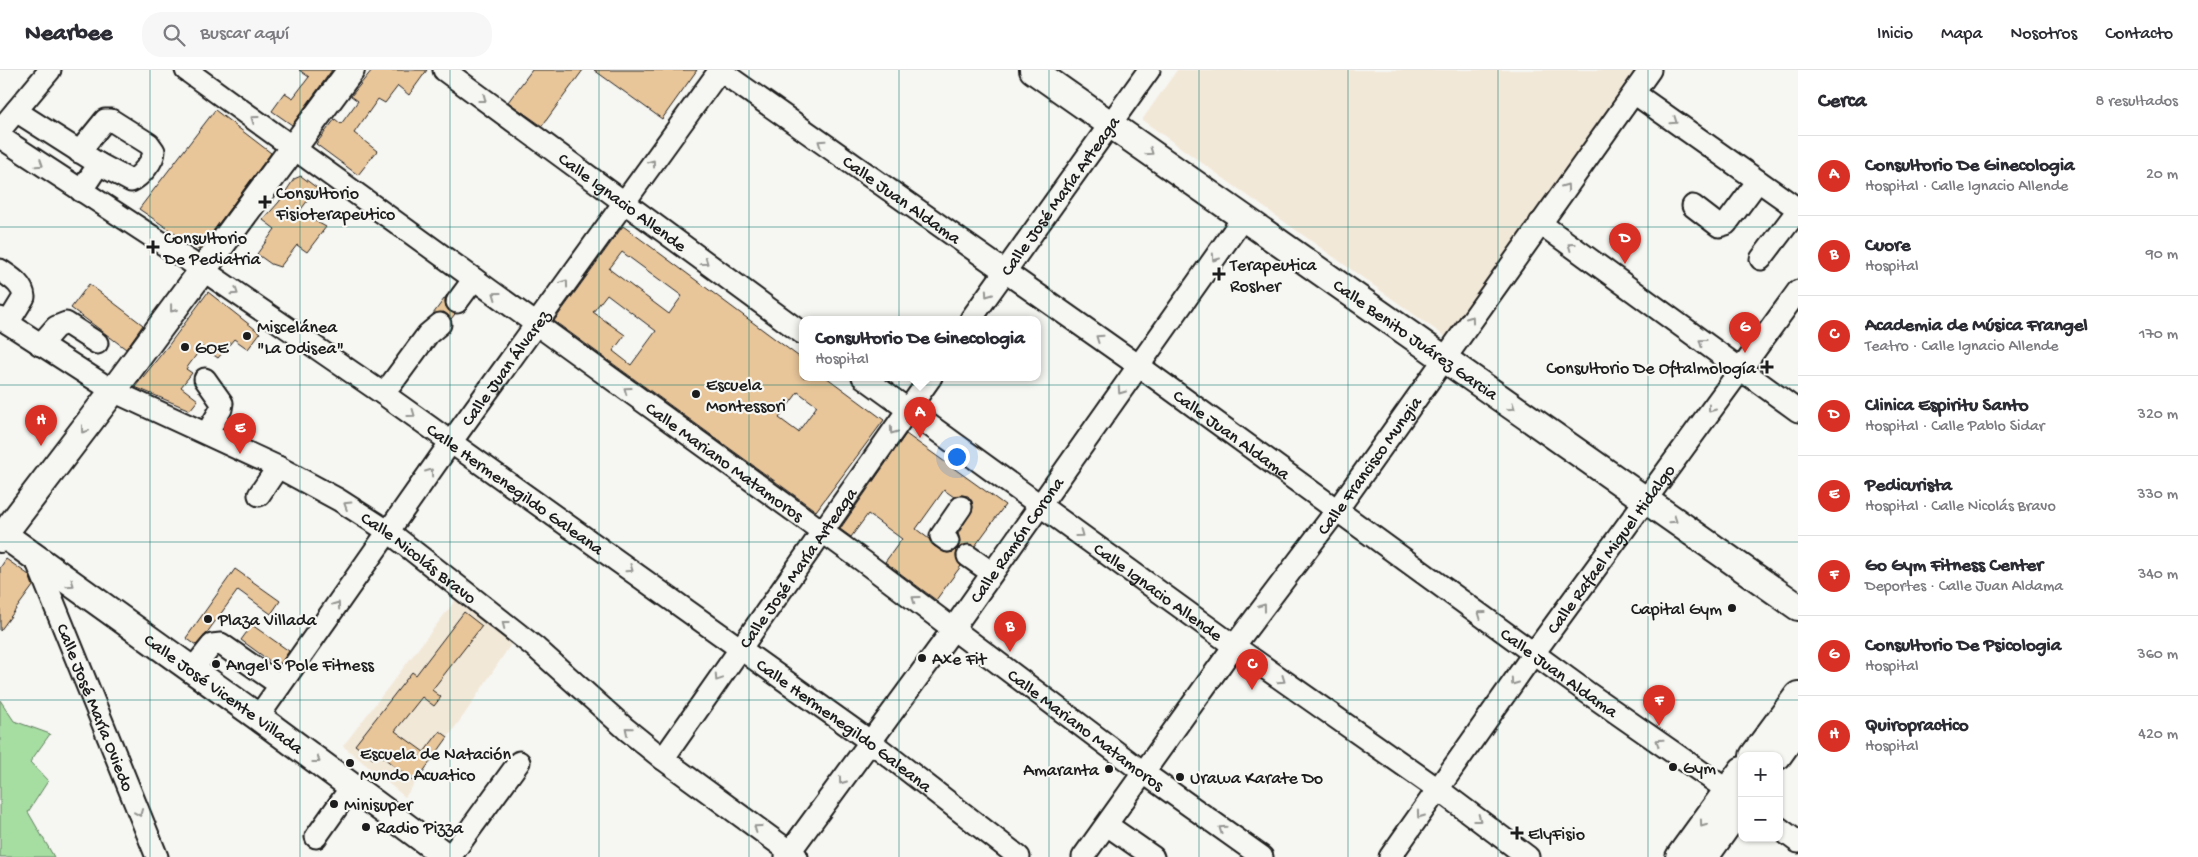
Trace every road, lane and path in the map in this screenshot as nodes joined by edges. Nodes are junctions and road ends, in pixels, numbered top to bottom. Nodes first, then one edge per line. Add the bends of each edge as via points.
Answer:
1 (50, 70) edge
2 (186, 70) edge
3 (352, 70) edge
4 (444, 70) edge
5 (720, 70) edge
6 (1033, 70) edge
7 (1149, 70) edge
8 (1650, 70) edge
9 (1634, 93) junction
10 (16, 111) junction
11 (1110, 124) junction
12 (0, 130) edge
13 (0, 137) edge
14 (294, 147) junction
15 (79, 152) junction
16 (99, 164) junction
17 (1758, 181) junction
18 (81, 191) junction
19 (623, 202) junction
20 (1693, 206) dead end
21 (1798, 210) edge
22 (1243, 218) junction
23 (1540, 224) junction
24 (1761, 259) dead end
25 (0, 270) edge
26 (203, 270) junction
27 (1004, 270) junction
28 (474, 279) junction
29 (1798, 291) edge
30 (456, 302) dead end
31 (973, 316) edge
32 (4, 320) edge
33 (440, 324) dead end
34 (535, 324) junction
35 (799, 330) edge
36 (97, 343) dead end
37 (40, 345) junction
38 (1443, 359) junction
39 (1139, 366) junction
40 (1740, 370) junction
41 (205, 379) dead end
42 (869, 381) edge
43 (928, 381) edge
44 (113, 392) junction
45 (382, 393) junction
46 (908, 409) junction
47 (1798, 412) edge
48 (207, 433) junction
49 (451, 442) junction
50 (278, 467) junction
51 (259, 494) dead end
52 (1645, 500) junction
53 (1040, 505) junction
54 (961, 507) dead end
55 (1337, 510) junction
56 (389, 532) junction
57 (822, 533) junction
58 (1, 535) edge
59 (948, 541) dead end
60 (968, 556) dead end
61 (35, 557) junction
62 (992, 573) junction
63 (1798, 607) edge
64 (954, 628) junction
65 (1234, 646) junction
66 (740, 647) junction
67 (1534, 653) junction
68 (192, 670) junction
69 (280, 686) junction
70 (1798, 695) edge
71 (258, 716) junction
72 (1798, 728) edge
73 (870, 742) junction
74 (1756, 752) edge
75 (1781, 752) edge
76 (663, 759) junction
77 (519, 762) dead end
78 (1144, 773) junction
79 (352, 786) junction
80 (1439, 790) junction
81 (1738, 792) edge
82 (1107, 825) junction
83 (1783, 831) edge
84 (316, 837) dead end
85 (1798, 842) edge
86 (791, 855) edge
87 (157, 857) edge
88 (448, 857) edge
89 (1018, 857) edge
90 (1083, 857) edge
91 (1153, 857) edge
92 (1262, 857) edge
93 (1390, 857) edge
94 (1528, 857) edge
95 (1679, 857) edge
96 (1705, 857) edge

1 - 10 street
14 -> 2 street, Calle Mariano Matamoros
3 - 14 main road
4 -> 19 street, Calle Ignacio Allende
19 -> 5 street, Calle Juan Álvarez
27 -> 5 street, Calle Juan Aldama
6 - 11 main road, Calle Benito Juárez Garcia
7 - 11 street, Calle José María Arteaga
8 - 9 street, Calle Francisco Mungia
9 -> 17 street
23 -> 9 street, Calle Francisco Mungia
10 - 12 street
10 - 15 street
11 -> 22 main road, Calle Benito Juárez Garcia
11 - 27 street, Calle José María Arteaga
13 -> 18 street, Calle Hermenegildo Galeana
14 - 26 main road
14 - 28 street, Calle Mariano Matamoros
15 - 16 street
15 - 16 street via 105,120 111,120 149,144 154,151 154,156 139,176 131,181
16 - 18 street
17 - 20 street via 1726,224 1719,226
17 - 21 street
18 - 26 street, Calle Hermenegildo Galeana
34 -> 19 street, Calle Juan Álvarez
19 -> 35 street, Calle Ignacio Allende
21 - 24 street
22 - 38 main road, Calle Benito Juárez Garcia
22 -> 39 street, Calle Ramón Corona
38 -> 23 street, Calle Francisco Mungia
40 -> 23 street
25 - 32 street via 24,291 24,296
26 -> 44 main road
26 -> 45 street, Calle Hermenegildo Galeana
27 -> 31 street, Calle José María Arteaga
39 -> 27 street, Calle Juan Aldama
28 - 30 street
34 -> 28 street, Calle Mariano Matamoros
29 - 40 street, Calle Rafael Miguel Hidalgo
32 - 37 street, Calle Nicolás Bravo
33 - 45 street via 428,334
34 - 49 street, Calle Juan Álvarez
57 -> 34 street, Calle Mariano Matamoros
36 - 37 street via 66,323 56,326
37 - 44 street, Calle Nicolás Bravo
38 -> 52 main road, Calle Benito Juárez Garcia
38 - 55 street, Calle Francisco Mungia
39 -> 53 street, Calle Ramón Corona
39 - 55 street, Calle Juan Aldama
40 - 47 street
40 -> 52 street, Calle Rafael Miguel Hidalgo
41 - 48 street via 222,403
42 - 46 street, Calle Ignacio Allende
43 - 46 street, Calle José María Arteaga
44 - 48 street, Calle Nicolás Bravo
44 -> 58 main road
45 -> 49 street, Calle Hermenegildo Galeana
46 - 53 street, Calle Ignacio Allende
46 -> 57 street, Calle José María Arteaga
48 - 50 street, Calle Nicolás Bravo
56 -> 49 street, Calle Juan Álvarez
49 -> 66 street, Calle Hermenegildo Galeana
50 - 51 street
56 -> 50 street, Calle Nicolás Bravo
52 -> 63 main road, Calle Benito Juárez Garcia
52 - 67 street, Calle Rafael Miguel Hidalgo
53 - 62 street, Calle Ramón Corona
53 -> 65 street, Calle Ignacio Allende
54 - 59 street via 941,536
65 -> 55 street, Calle Francisco Mungia
67 -> 55 street, Calle Juan Aldama
69 -> 56 street, Calle Juan Álvarez
76 -> 56 street, Calle Nicolás Bravo via 536,648
64 -> 57 street, Calle Mariano Matamoros
57 - 66 street, Calle José María Arteaga
58 - 61 main road, Calle José Vicente Villada
60 - 62 street
61 -> 68 main road, Calle José Vicente Villada
61 -> 87 street, Calle José María Oviedo
62 - 64 street, Calle Ramón Corona
64 - 73 street, Calle Ramón Corona
64 - 78 street, Calle Mariano Matamoros
65 - 78 street, Calle Francisco Mungia
65 -> 80 street, Calle Ignacio Allende
66 - 73 street, Calle Hermenegildo Galeana
66 -> 76 street, Calle José María Arteaga
67 -> 80 street, Calle Rafael Miguel Hidalgo
81 -> 67 street, Calle Juan Aldama
68 - 69 street via 212,645 221,644
68 - 71 main road, Calle José Vicente Villada
69 - 71 street, Calle Juan Álvarez
70 - 74 main road
71 -> 79 main road, Calle José Vicente Villada
72 - 75 main road
73 -> 86 street, Calle Ramón Corona
73 - 89 street, Calle Hermenegildo Galeana
86 -> 76 street, Calle Nicolás Bravo
77 - 88 street
78 - 82 street, Calle Francisco Mungia
92 -> 78 street, Calle Mariano Matamoros
79 - 84 street
79 - 88 main road, Calle José Vicente Villada
80 -> 93 street, Calle Rafael Miguel Hidalgo
80 -> 94 street, Calle Ignacio Allende
81 -> 95 main road
81 - 96 main road
82 - 90 street, Calle Francisco Mungia
82 - 91 street
83 - 85 street

